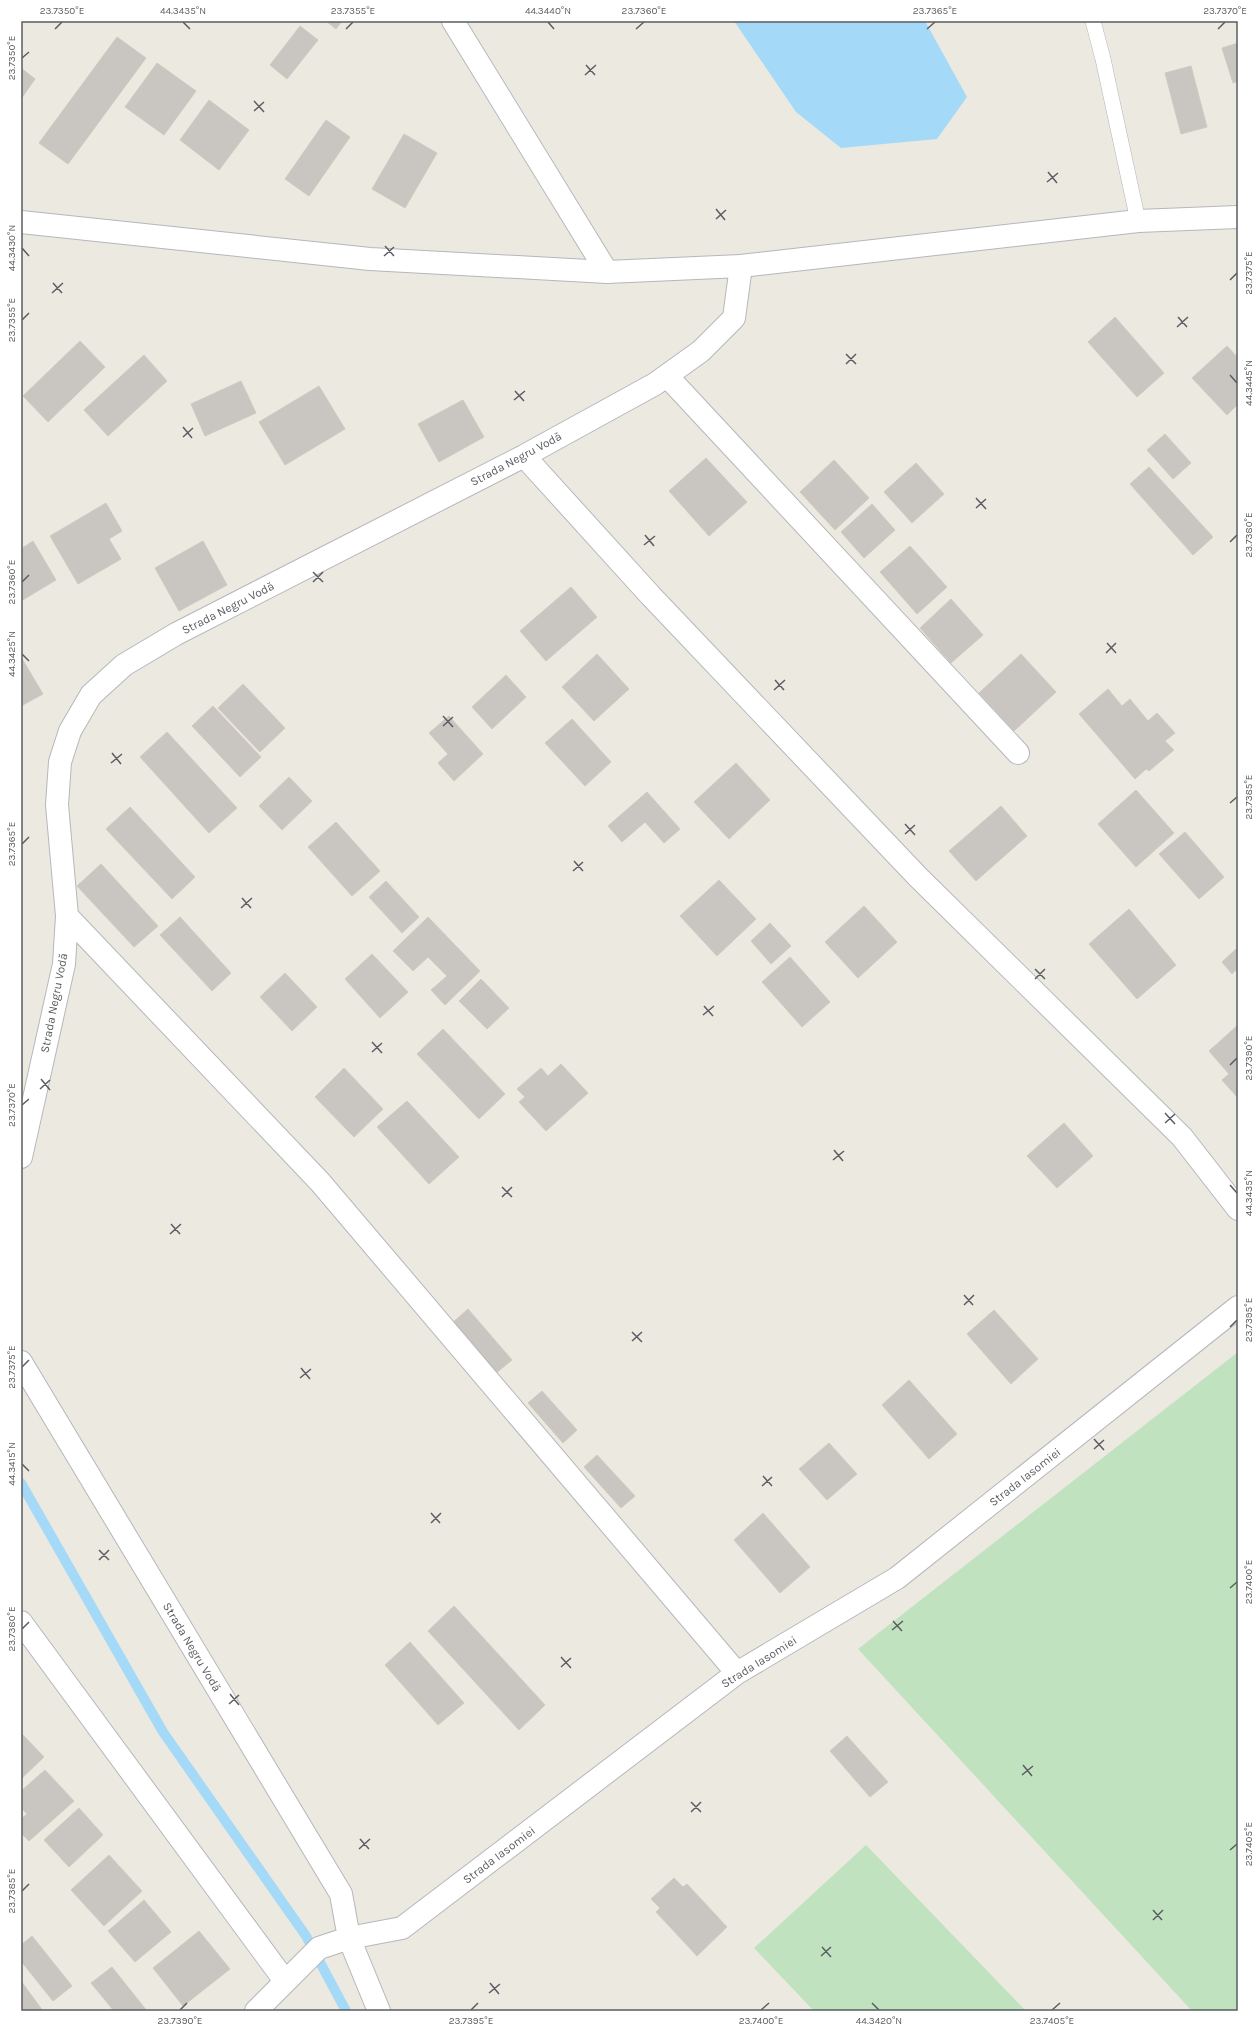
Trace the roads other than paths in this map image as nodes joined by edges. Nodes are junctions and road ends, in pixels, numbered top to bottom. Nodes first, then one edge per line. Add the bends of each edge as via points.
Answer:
1 (453, 21) edge
2 (1093, 21) edge
3 (1238, 217) edge
4 (1138, 220) junction
5 (21, 222) edge
6 (741, 266) junction
7 (607, 272) junction
8 (668, 376) junction
9 (524, 456) junction
10 (1018, 753) dead end
11 (67, 916) junction
12 (21, 1157) edge
13 (1238, 1209) edge
14 (1238, 1307) edge
15 (21, 1362) edge
16 (21, 1622) edge
17 (737, 1673) junction
18 (350, 1938) junction
19 (285, 1981) junction
20 (256, 2011) edge
21 (379, 2011) edge

1 - 7 street
2 - 4 lane via 1104,59
3 - 4 street
4 - 6 street
5 - 7 street via 370,258
6 - 7 street
6 - 8 street, Strada Negru Vodă via 734,318 701,351
8 - 9 street, Strada Negru Vodă
8 - 10 street
9 - 11 street, Strada Negru Vodă via 176,634 124,665 91,695 70,731 60,762 57,805
9 - 13 street via 651,596 918,876 1182,1137
11 - 12 street, Strada Negru Vodă via 64,964
11 - 17 street via 320,1182
14 - 17 street, Strada Iasomiei via 897,1578
15 - 18 street, Strada Negru Vodă via 341,1894
16 - 19 street
17 - 18 street, Strada Iasomiei via 402,1928
18 - 19 street, Strada Iasomiei via 319,1948
18 - 21 street, Strada Negru Vodă
19 - 20 street, Strada Iasomiei

